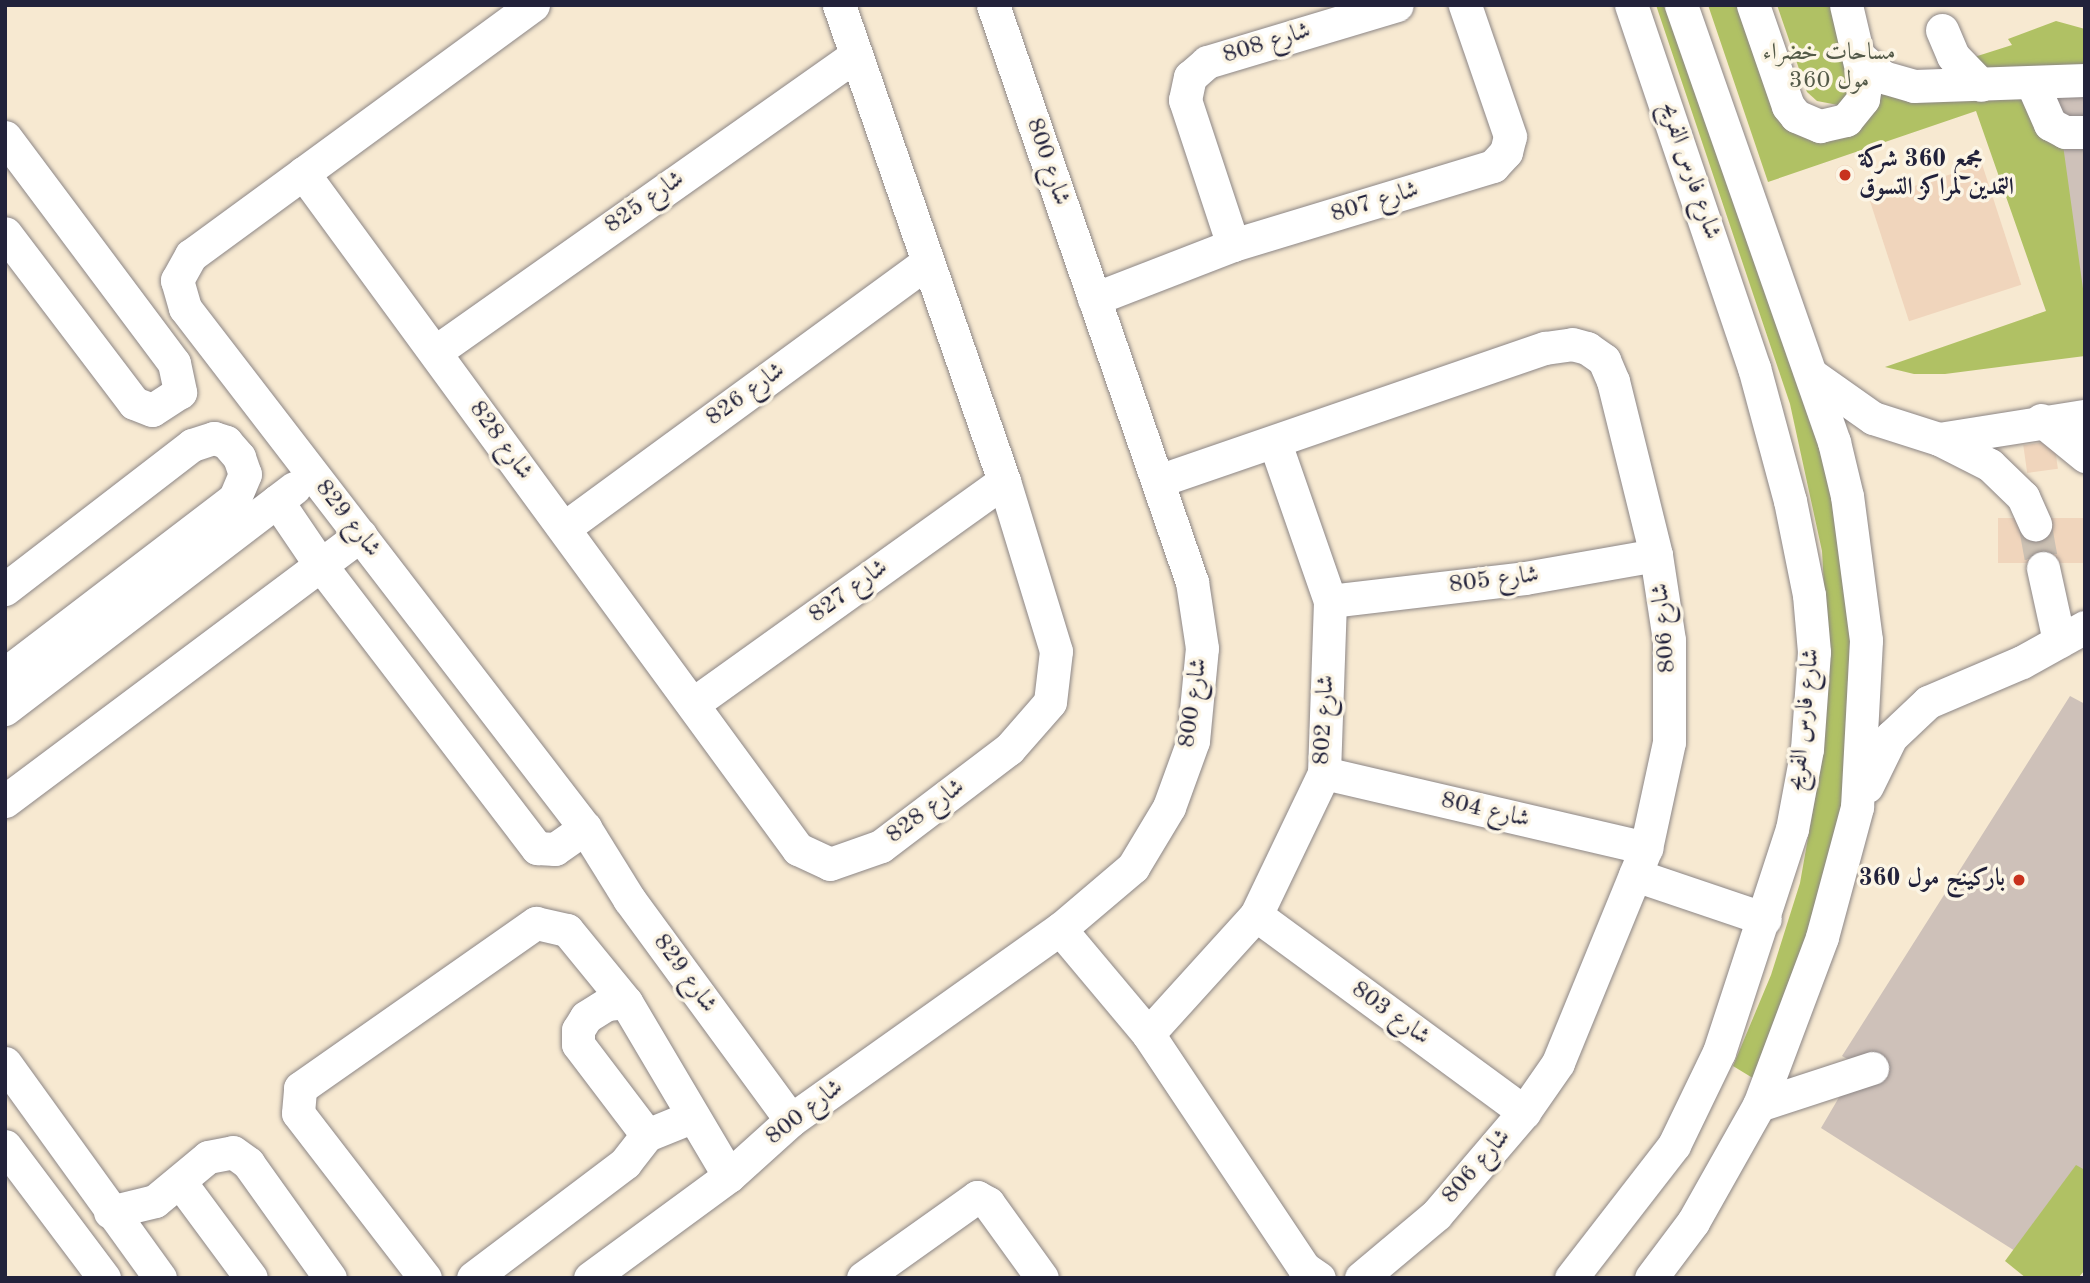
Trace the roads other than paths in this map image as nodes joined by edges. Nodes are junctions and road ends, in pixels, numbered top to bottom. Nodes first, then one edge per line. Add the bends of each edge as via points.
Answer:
1 (533, 5) edge
2 (839, 5) edge
3 (993, 5) edge
4 (1397, 5) edge
5 (1465, 5) edge
6 (1631, 5) edge
7 (1681, 5) edge
8 (1754, 5) edge
9 (1846, 5) edge
10 (1942, 30) dead end
11 (856, 55) junction
12 (1858, 56) junction
13 (2085, 80) edge
14 (2032, 83) junction
15 (1981, 85) junction
16 (2085, 132) edge
17 (5, 137) edge
18 (303, 173) junction
19 (5, 233) edge
20 (1233, 245) junction
21 (927, 261) junction
22 (1094, 299) junction
23 (435, 352) junction
24 (1812, 375) junction
25 (2085, 416) edge
26 (2041, 420) junction
27 (1939, 439) junction
28 (1275, 443) junction
29 (2085, 456) edge
30 (304, 464) junction
31 (1004, 481) junction
32 (1158, 481) junction
33 (277, 501) junction
34 (2035, 524) tunnel mouth
35 (564, 528) junction
36 (360, 536) junction
37 (1656, 555) junction
38 (319, 563) junction
39 (2043, 568) tunnel mouth
40 (5, 589) edge
41 (1330, 601) junction
42 (2072, 634) edge
43 (5, 674) edge
44 (694, 703) junction
45 (5, 709) edge
46 (1324, 773) junction
47 (5, 801) edge
48 (1857, 807) junction
49 (585, 828) junction
50 (1641, 862) junction
51 (1256, 915) junction
52 (1765, 919) junction
53 (1060, 929) junction
54 (626, 1002) junction
55 (1148, 1034) junction
56 (5, 1063) edge
57 (1872, 1068) dead end
58 (1759, 1105) junction
59 (1524, 1112) junction
60 (691, 1117) junction
61 (791, 1120) junction
62 (646, 1135) junction
63 (5, 1146) edge
64 (729, 1176) junction
65 (180, 1182) junction
66 (110, 1212) junction
67 (104, 1278) edge
68 (160, 1278) edge
69 (251, 1278) edge
70 (330, 1278) edge
71 (425, 1278) edge
72 (472, 1278) edge
73 (590, 1278) edge
74 (863, 1278) edge
75 (1042, 1278) edge
76 (1319, 1278) edge
77 (1361, 1278) edge
78 (1571, 1278) edge
79 (1651, 1278) edge

1 - 18 street, شارع 829
2 - 11 street, شارع 828
3 - 22 street, شارع 800
4 - 20 street, شارع 808 via 1207,62 1190,77 1185,100
5 - 20 street, شارع 807 via 1510,136 1500,160 1481,171
6 - 52 street, شارع فارس الفريح via 1754,368 1790,501 1809,595 1814,652 1807,749 1791,829
7 - 24 street, شارع فارس الفريح
8 - 12 street via 1788,106 1807,123 1833,125 1856,111 1865,86
9 - 12 street
10 - 15 street via 1953,55
11 - 21 street, شارع 828
11 - 23 street, شارع 825
12 - 15 street via 1898,83
13 - 14 street
14 - 15 street
14 - 16 street via 2050,124 2065,132
17 - 19 street via 174,363 180,391 152,410 134,403
18 - 23 street, شارع 828
18 - 30 street, شارع 829 via 191,255 177,280 184,308
20 - 22 street, شارع 807
21 - 31 street, شارع 828
21 - 35 street, شارع 826
22 - 32 street, شارع 800
23 - 35 street, شارع 828
24 - 27 street via 1873,418
24 - 48 street, شارع فارس الفريح via 1847,496 1866,640
25 - 26 street
26 - 27 street
26 - 29 street
27 - 34 street via 2001,474 2023,497
28 - 32 street, شارع 806
28 - 37 street, شارع 806 via 1545,348 1579,345 1604,360 1613,382
28 - 41 street, شارع 802
30 - 33 street via 293,489
30 - 36 street, شارع 829
31 - 44 street, شارع 827
31 - 44 street, شارع 828 via 1056,651 1050,702 1009,749 881,846 830,864 798,849
32 - 53 street, شارع 800 via 1192,582 1202,648 1193,741 1169,807 1133,867
33 - 38 street
33 - 45 street
35 - 44 street, شارع 828
36 - 38 street
36 - 49 street, شارع 829
37 - 41 street, شارع 805 via 1525,578
37 - 50 street, شارع 806 via 1669,639 1669,742
38 - 47 street
38 - 49 street via 537,848 555,849
39 - 42 street
40 - 43 street via 192,445 214,438 226,442 239,457 245,474 235,498
41 - 46 street, شارع 802
42 - 48 street via 2003,671 1946,692 1914,712 1882,751
46 - 50 street, شارع 804
46 - 51 street, شارع 802
48 - 58 street, شارع فارس الفريح via 1822,937
49 - 61 street, شارع 829 via 629,899
50 - 52 street, شارع 804
50 - 59 street, شارع 806 via 1558,1063
51 - 55 street, شارع 802
51 - 59 street, شارع 803
52 - 78 street, شارع فارس الفريح via 1696,1105 1674,1145
53 - 55 street
53 - 61 street, شارع 800
54 - 60 street
54 - 62 street via 607,1004 586,1017 578,1030 578,1044
54 - 71 street via 566,930 536,923 300,1088 298,1113
55 - 76 street via 1304,1268
56 - 66 street
57 - 58 street
58 - 79 street, شارع فارس الفريح via 1693,1222
59 - 77 street, شارع 806 via 1436,1215
60 - 62 street
60 - 64 street
61 - 64 street, شارع 800
62 - 72 street via 625,1163
63 - 67 street
64 - 73 street, شارع 800
65 - 66 street via 155,1202
65 - 69 street
65 - 70 street via 216,1152 242,1156
66 - 68 street
74 - 75 street via 977,1197 988,1203

